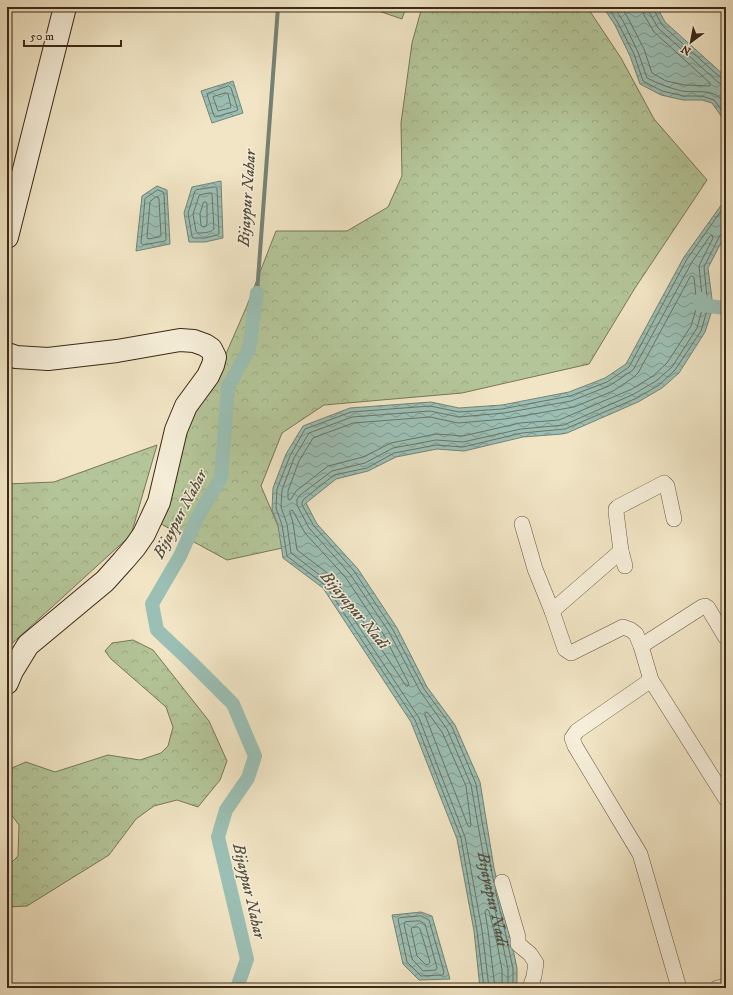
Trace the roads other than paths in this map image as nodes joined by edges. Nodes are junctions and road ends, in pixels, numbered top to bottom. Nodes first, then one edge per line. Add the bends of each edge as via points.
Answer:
1 (65, 7) edge
2 (7, 237) edge
3 (7, 354) edge
4 (674, 519) dead end
5 (522, 524) dead end
6 (620, 551) junction
7 (625, 566) dead end
8 (552, 612) junction
9 (726, 638) edge
10 (641, 646) junction
11 (651, 680) junction
12 (7, 683) edge
13 (726, 798) edge
14 (502, 882) dead end
15 (726, 986) edge
16 (530, 988) edge
17 (679, 988) edge
18 (717, 988) edge

1 - 2 main road
3 - 12 main road via 48,359 180,340 205,345 215,357 208,376 186,406 176,430 159,502 144,534 105,580 28,645
4 - 6 street via 667,486 664,483 618,507 616,512
5 - 8 street via 535,570
6 - 7 street
6 - 8 street
8 - 10 street via 565,650 571,653 623,627 636,634
9 - 10 street via 705,606
10 - 11 street
11 - 13 street
11 - 17 street via 577,731 572,738 640,854
14 - 16 street via 518,944 536,963
15 - 18 street

